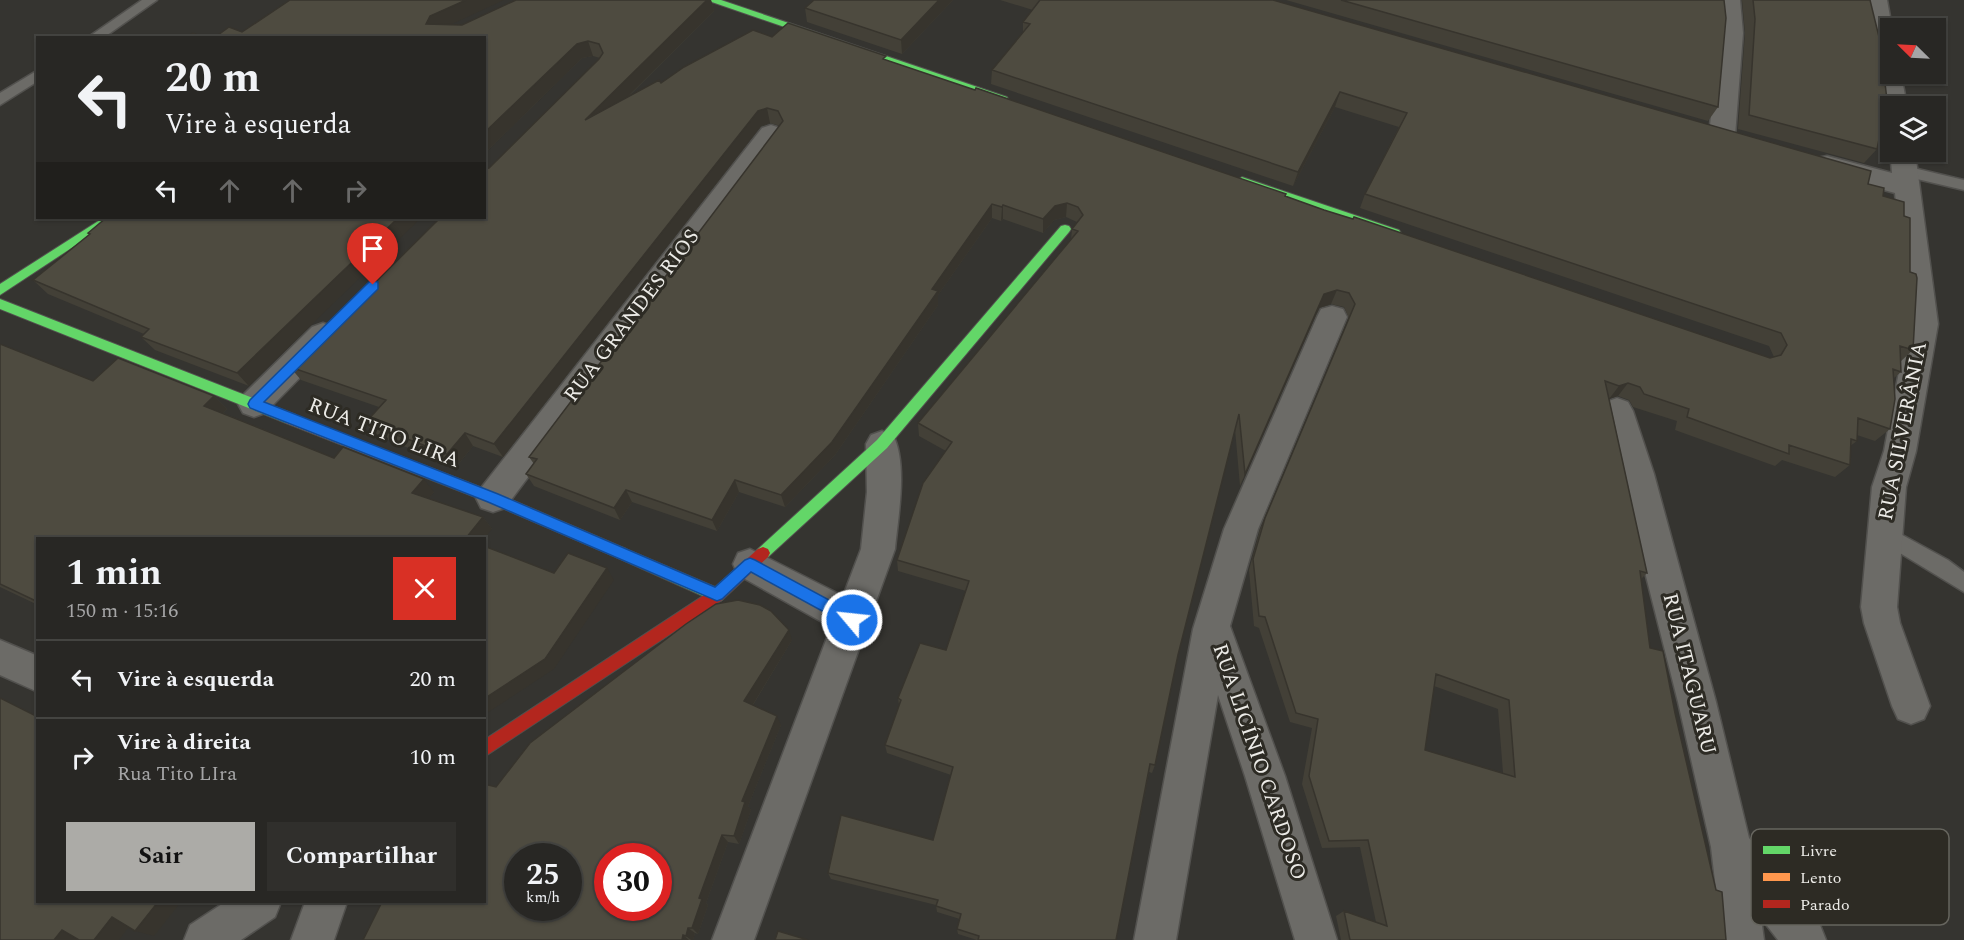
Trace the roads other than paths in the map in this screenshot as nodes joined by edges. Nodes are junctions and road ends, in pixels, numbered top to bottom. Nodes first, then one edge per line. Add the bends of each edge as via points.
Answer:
1 (151, 0) edge
2 (711, 0) edge
3 (1728, 0) edge
4 (1875, 0) edge
5 (96, 36) edge
6 (36, 75) edge
7 (1892, 96) edge
8 (0, 100) edge
9 (1011, 102) edge
10 (771, 134) edge
11 (1722, 136) edge
12 (1803, 158) edge
13 (1905, 170) edge
14 (1231, 177) edge
15 (1964, 185) edge
16 (109, 219) edge
17 (1065, 229) dead end
18 (1408, 237) edge
19 (0, 290) edge
20 (0, 304) edge
21 (1332, 317) dead end
22 (339, 319) edge
23 (254, 404) junction
24 (1617, 411) dead end
25 (882, 444) junction
26 (493, 498) junction
27 (1884, 534) junction
28 (750, 564) junction
29 (1964, 583) edge
30 (717, 595) junction
31 (852, 620) junction
32 (1212, 626) junction
33 (0, 657) edge
34 (36, 674) edge
35 (1911, 705) dead end
36 (486, 748) edge
37 (1731, 847) junction
38 (1751, 872) edge
39 (259, 903) edge
40 (326, 903) edge
41 (1793, 925) edge
42 (205, 940) edge
43 (312, 940) edge
44 (733, 940) edge
45 (1155, 940) edge
46 (1316, 940) edge
47 (1743, 940) edge
48 (1805, 940) edge

1 - 5 lane
2 - 9 street
3 - 11 street via 1731,33
4 - 7 street
6 - 8 lane
10 - 26 street, RUA GRANDES RIOS
12 - 13 street
13 - 15 lane
13 - 27 street, RUA SILVERÂNIA via 1923,324 1902,440 1889,487
14 - 18 street
16 - 19 street
17 - 25 street
20 - 23 street, RUA TITO LIRA
21 - 32 street, RUA LICÍNIO CARDOSO via 1241,529
22 - 23 street
23 - 26 street, RUA TITO LIRA
24 - 37 street, RUA ITAGUARU via 1697,702
25 - 28 street
25 - 31 street via 884,492 878,549
26 - 30 street, RUA TITO LIRA
27 - 29 lane
27 - 35 street, RUA SILVERÂNIA via 1881,615
28 - 30 street
28 - 31 street
30 - 36 street
31 - 44 street
32 - 45 street
32 - 46 street, RUA LICÍNIO CARDOSO via 1265,776
33 - 34 street
37 - 38 street
37 - 47 street, RUA ITAGUARU
39 - 42 street
40 - 43 street
41 - 48 street

